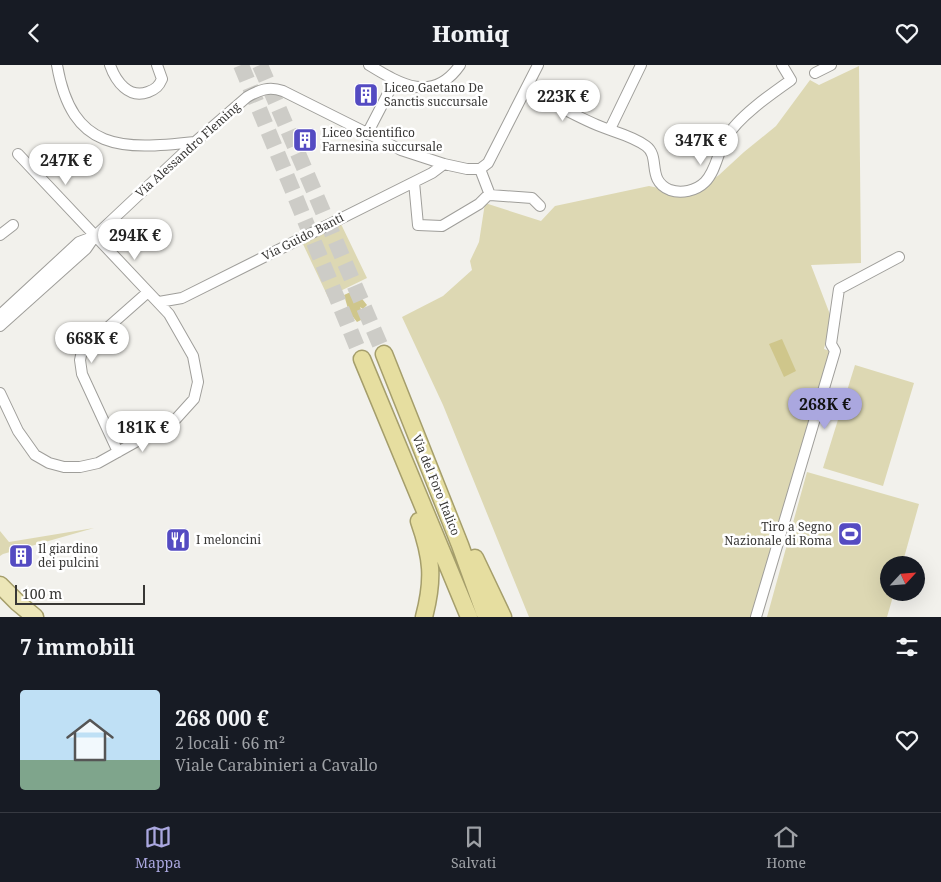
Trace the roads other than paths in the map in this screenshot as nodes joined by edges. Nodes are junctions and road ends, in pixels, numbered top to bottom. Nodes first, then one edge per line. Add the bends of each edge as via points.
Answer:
1 (57, 65) edge
2 (110, 65) edge
3 (157, 65) edge
4 (369, 65) edge
5 (460, 65) edge
6 (538, 65) edge
7 (641, 65) edge
8 (782, 65) edge
9 (830, 65) edge
10 (815, 73) dead end
11 (396, 80) junction
12 (526, 89) junction
13 (610, 129) junction
14 (367, 134) junction
15 (195, 142) junction
16 (18, 154) dead end
17 (444, 164) junction
18 (480, 169) junction
19 (414, 182) junction
20 (490, 194) junction
21 (540, 206) dead end
22 (13, 225) dead end
23 (0, 235) edge
24 (95, 236) junction
25 (899, 257) dead end
26 (148, 292) junction
27 (159, 302) junction
28 (0, 315) edge
29 (0, 326) edge
30 (384, 354) tunnel mouth
31 (362, 359) tunnel mouth
32 (0, 393) edge
33 (380, 402) junction
34 (423, 451) junction
35 (118, 452) junction
36 (0, 585) edge
37 (35, 617) edge
38 (424, 617) edge
39 (469, 617) edge
40 (486, 617) edge
41 (503, 617) edge
42 (756, 617) edge

1 - 15 street via 73,110 99,137 134,147
2 - 3 street via 119,83 131,93 156,89 162,79
4 - 11 street
5 - 11 street via 451,75 427,88
6 - 12 street
7 - 13 street
8 - 13 street via 791,80 734,127 708,178 690,191 673,191 660,184 652,153 647,147
9 - 10 street
11 - 14 street
12 - 13 street
12 - 18 street via 488,163
14 - 15 street, Via Alessandro Fleming via 272,88 246,97
14 - 17 street via 393,147
15 - 24 street, Via Alessandro Fleming
16 - 24 street
17 - 18 street
17 - 19 street, Via Guido Banti
18 - 20 street
19 - 20 street via 418,225 442,226
19 - 27 street, Via Guido Banti via 182,298
20 - 21 street via 532,198
22 - 23 street
24 - 26 street
24 - 28 street, Via Alessandro Fleming via 79,242
24 - 29 street, Via Alessandro Fleming via 86,249
25 - 42 street via 839,289 831,344 835,351
26 - 27 street
26 - 35 street via 88,345 80,359 84,381
27 - 35 street via 193,356 198,378 196,394 177,418
30 - 34 highway, Via del Foro Italico
31 - 33 highway, Via del Foro Italico
32 - 35 street via 21,436 35,455 43,460 64,467 80,467 98,463
33 - 38 highway via 428,550 430,595
33 - 39 highway, Via del Foro Italico
34 - 40 highway, Via del Foro Italico
34 - 41 highway
36 - 37 main road

